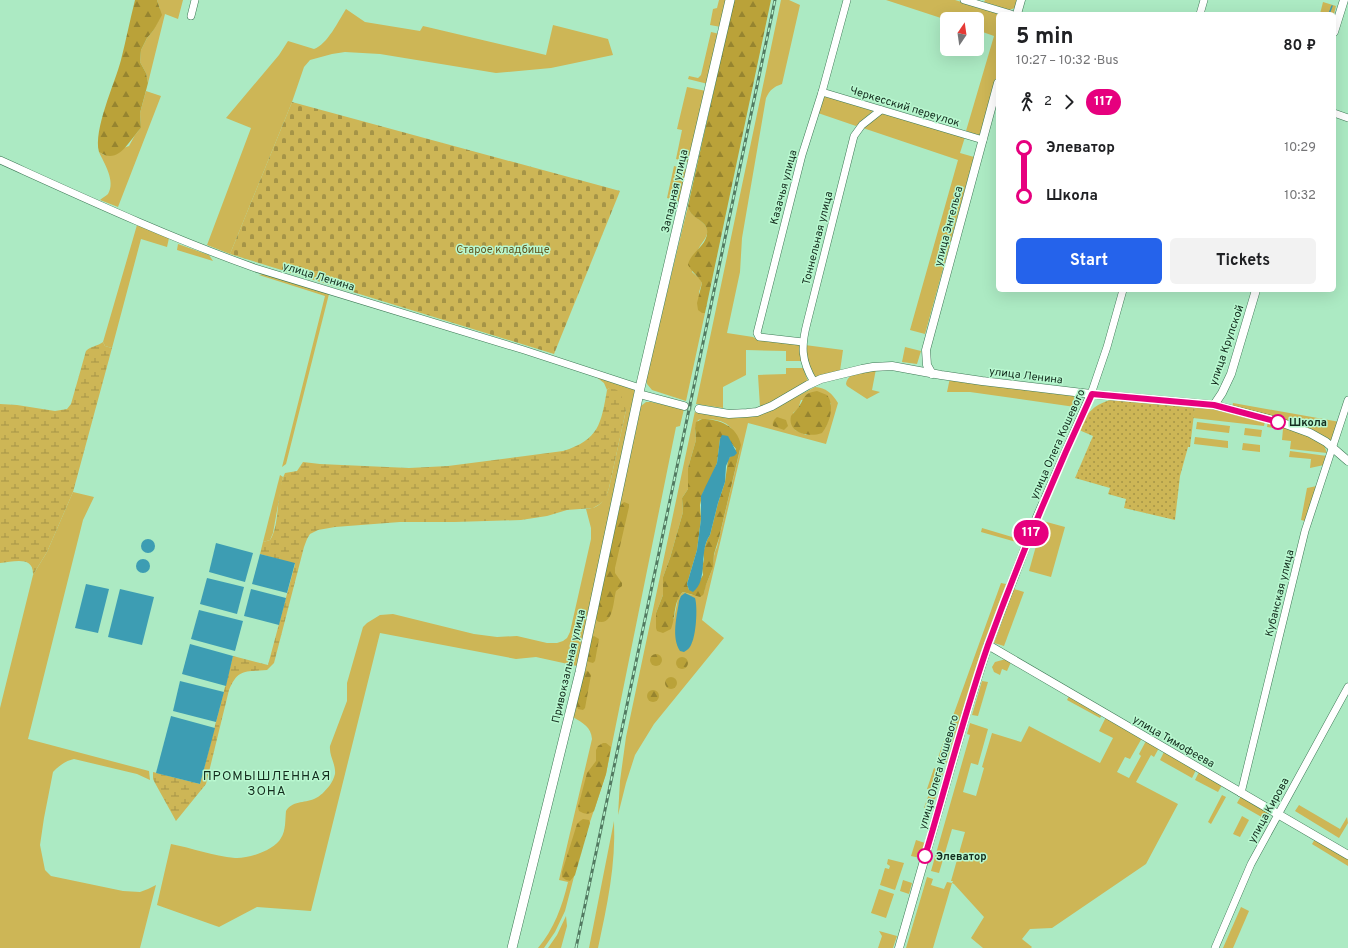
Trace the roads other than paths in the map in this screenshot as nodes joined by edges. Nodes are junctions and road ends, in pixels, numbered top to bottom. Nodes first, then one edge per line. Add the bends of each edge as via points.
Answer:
1 (195, 0) edge
2 (730, 0) edge
3 (847, 0) edge
4 (964, 0) edge
5 (1021, 0) edge
6 (1204, 0) edge
7 (1344, 0) edge
8 (1004, 12) edge
9 (1018, 12) edge
10 (1201, 12) edge
11 (191, 16) dead end
12 (1336, 26) edge
13 (996, 91) edge
14 (822, 92) junction
15 (881, 110) junction
16 (1336, 114) edge
17 (1348, 118) edge
18 (983, 140) junction
19 (0, 160) edge
20 (1122, 292) edge
21 (1255, 292) edge
22 (803, 342) junction
23 (932, 374) junction
24 (814, 382) junction
25 (640, 391) junction
26 (1092, 394) junction
27 (1348, 400) edge
28 (1214, 405) junction
29 (684, 406) tunnel mouth
30 (699, 409) tunnel mouth
31 (1333, 447) junction
32 (1348, 461) edge
33 (988, 646) junction
34 (1348, 687) edge
35 (1241, 793) junction
36 (1279, 815) junction
37 (1348, 855) edge
38 (512, 948) edge
39 (899, 948) edge
40 (1215, 948) edge

1 - 11 street
2 - 25 main road, Западная улица
3 - 14 street, Казачья улица
4 - 8 street
5 - 9 street
6 - 10 street
7 - 12 street
13 - 18 street, улица Энгельса
14 - 15 street, Черкесский переулок
14 - 22 street, Казачья улица via 802,155 757,333 759,337
15 - 18 street, Черкесский переулок
15 - 22 street, Тоннельная улица via 862,125 854,136
16 - 17 street
18 - 23 street, улица Энгельса via 926,350 927,364
19 - 25 street, улица Ленина via 187,243 225,257 517,348
20 - 26 street, улица Олега Кошевого
21 - 28 street, улица Крупской via 1231,374
22 - 24 street, Тоннельная улица via 806,367
23 - 24 street, улица Ленина via 897,367 873,367
23 - 26 street, улица Ленина
24 - 30 street, улица Ленина via 757,412 729,414
25 - 29 street, улица Ленина
25 - 38 main road, Привокзальная улица via 580,672
26 - 28 street, улица Ленина
26 - 33 street, улица Олега Кошевого via 1037,517
27 - 31 street, Кубанская улица
28 - 31 street, улица Ленина via 1297,428 1320,437
31 - 32 street, улица Ленина
31 - 35 street, Кубанская улица via 1305,531
33 - 35 street, улица Тимофеева
33 - 39 street, улица Олега Кошевого
34 - 36 street, улица Кирова
35 - 36 street, улица Тимофеева
36 - 37 street, улица Тимофеева
36 - 40 street, улица Кирова via 1251,864

